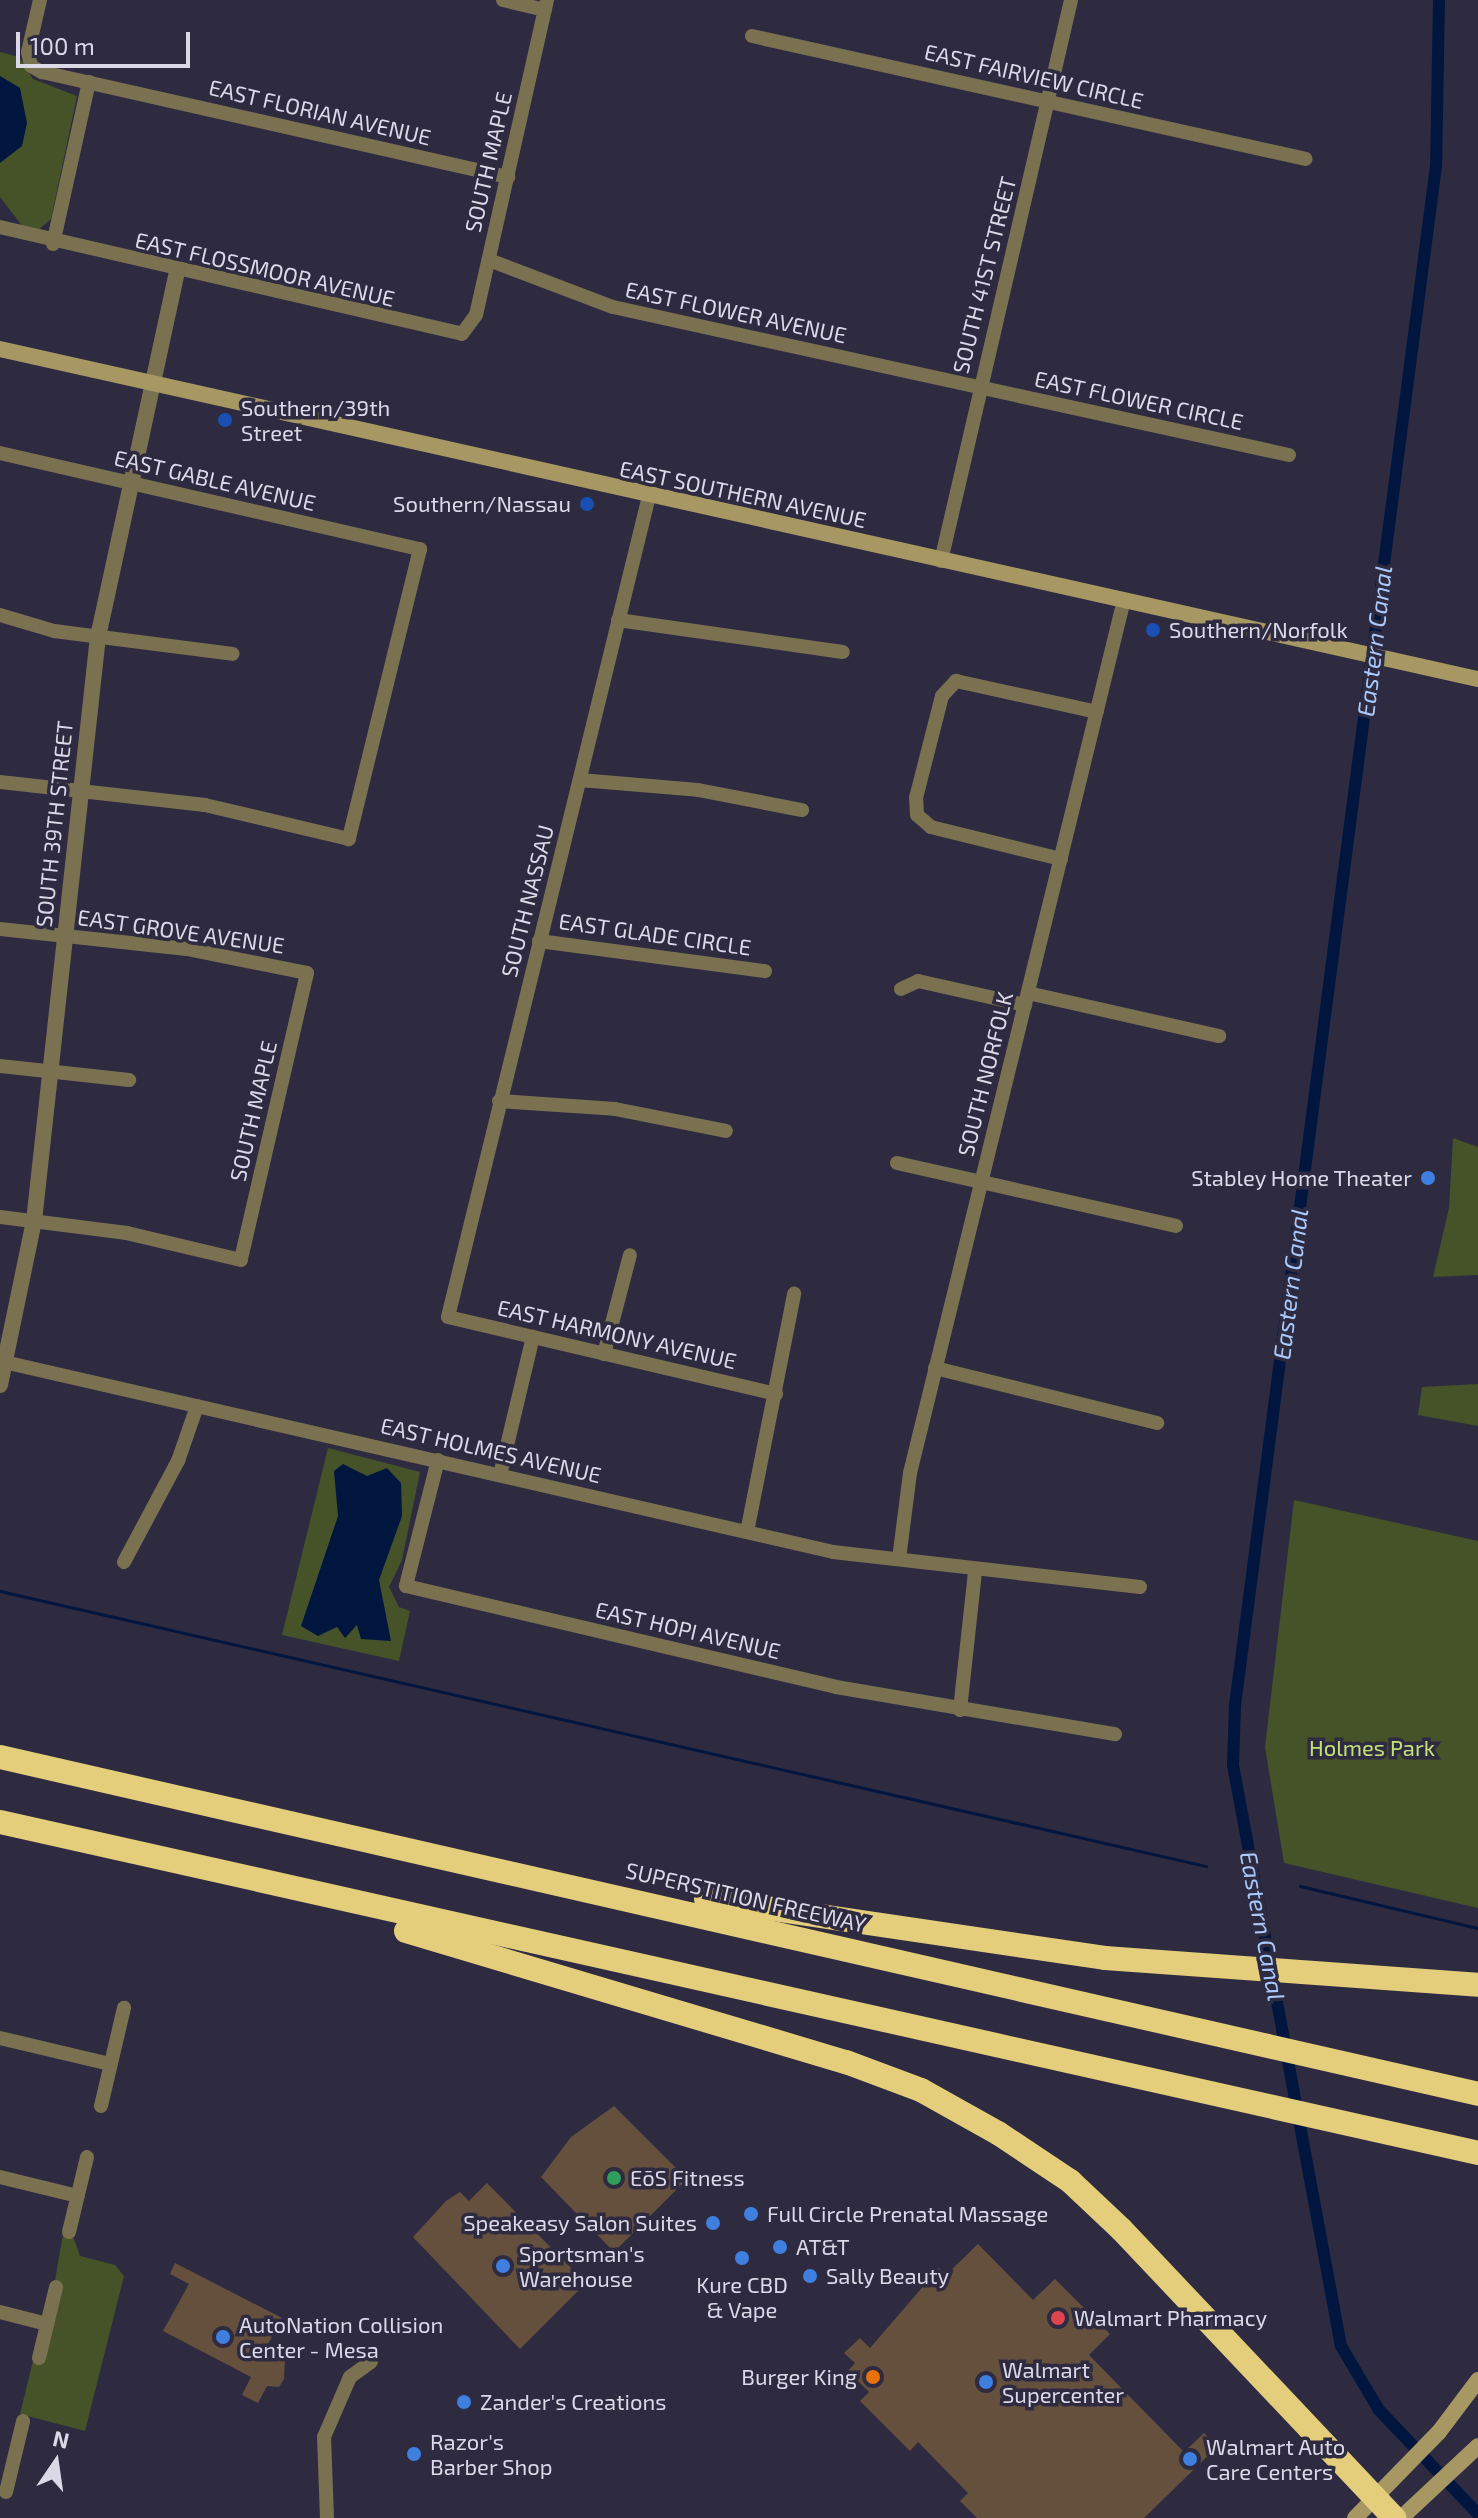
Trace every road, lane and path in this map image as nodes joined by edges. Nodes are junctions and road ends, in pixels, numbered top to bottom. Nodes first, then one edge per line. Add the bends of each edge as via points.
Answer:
1 (40, 0) edge
2 (503, 0) edge
3 (1071, 0) edge
4 (546, 5) edge
5 (752, 36) dead end
6 (89, 82) junction
7 (1048, 101) junction
8 (1306, 159) dead end
9 (508, 177) junction
10 (0, 227) edge
11 (53, 244) junction
12 (489, 260) junction
13 (177, 272) junction
14 (468, 331) joint
15 (0, 349) edge
16 (150, 383) junction
17 (980, 388) junction
18 (0, 453) edge
19 (1289, 455) dead end
20 (128, 483) junction
21 (649, 496) junction
22 (941, 561) junction
23 (1124, 600) junction
24 (0, 615) edge
25 (618, 620) junction
26 (98, 637) junction
27 (843, 652) dead end
28 (233, 654) dead end
29 (1478, 679) edge
30 (1097, 712) junction
31 (580, 780) junction
32 (0, 782) edge
33 (80, 790) junction
34 (802, 810) dead end
35 (1061, 859) junction
36 (0, 929) edge
37 (64, 936) junction
38 (539, 941) junction
39 (765, 971) dead end
40 (307, 973) joint
41 (901, 989) dead end
42 (1026, 999) junction
43 (1219, 1036) dead end
44 (0, 1066) edge
45 (49, 1071) junction
46 (129, 1080) dead end
47 (499, 1101) junction
48 (726, 1131) dead end
49 (897, 1163) dead end
50 (981, 1183) junction
51 (0, 1217) edge
52 (34, 1221) junction
53 (1176, 1226) dead end
54 (630, 1255) dead end
55 (794, 1294) dead end
56 (448, 1317) joint
57 (533, 1337) junction
58 (604, 1354) junction
59 (3, 1362) edge
60 (935, 1368) junction
61 (0, 1385) edge
62 (776, 1394) junction
63 (197, 1406) junction
64 (1157, 1423) dead end
65 (438, 1460) junction
66 (500, 1475) junction
67 (747, 1532) junction
68 (899, 1559) junction
69 (124, 1562) dead end
70 (975, 1571) junction
71 (1140, 1587) dead end
72 (960, 1710) junction
73 (1115, 1734) dead end
74 (0, 1757) edge
75 (0, 1822) edge
76 (226, 1877) junction
77 (624, 1895) junction
78 (1478, 1985) edge
79 (124, 2008) dead end
80 (0, 2038) edge
81 (110, 2064) junction
82 (1478, 2094) edge
83 (101, 2106) dead end
84 (1478, 2153) edge
85 (87, 2157) dead end
86 (0, 2177) edge
87 (78, 2196) junction
88 (69, 2232) dead end
89 (56, 2287) dead end
90 (0, 2312) edge
91 (47, 2324) junction
92 (39, 2358) dead end
93 (371, 2362) dead end
94 (1478, 2380) edge
95 (23, 2421) dead end
96 (1478, 2446) edge
97 (7, 2454) edge
98 (6, 2492) dead end
99 (1375, 2498) junction
100 (327, 2518) edge
101 (1355, 2518) edge
102 (1394, 2518) edge
103 (1401, 2518) edge

1 - 6 street, EAST FLORIAN AVENUE via 31,66
2 - 4 street
3 - 7 street, SOUTH 41ST STREET
4 - 9 street, SOUTH MAPLE
5 - 7 street, EAST FAIRVIEW CIRCLE
6 - 9 street, EAST FLORIAN AVENUE
6 - 11 street
7 - 8 street, EAST FAIRVIEW CIRCLE
7 - 17 street, SOUTH 41ST STREET
9 - 12 street, SOUTH MAPLE
10 - 11 street, EAST FLOSSMOOR AVENUE
11 - 13 street, EAST FLOSSMOOR AVENUE
12 - 14 street, SOUTH MAPLE
12 - 17 street, EAST FLOWER AVENUE via 613,307
13 - 14 street, EAST FLOSSMOOR AVENUE via 449,334
13 - 16 street, SOUTH 39TH STREET
15 - 16 main road, EAST SOUTHERN AVENUE
16 - 20 street, SOUTH 39TH STREET
16 - 21 main road, EAST SOUTHERN AVENUE
17 - 19 street, EAST FLOWER CIRCLE
17 - 22 street, SOUTH 41ST STREET
18 - 20 street, EAST GABLE AVENUE
20 - 26 street, SOUTH 39TH STREET
20 - 33 street, EAST GABLE AVENUE via 420,549 349,839 205,805
21 - 22 main road, EAST SOUTHERN AVENUE
21 - 25 street, SOUTH NASSAU
22 - 23 main road, EAST SOUTHERN AVENUE
23 - 29 main road, EAST SOUTHERN AVENUE
23 - 30 street, SOUTH NORFOLK
24 - 26 street
25 - 27 street
25 - 31 street, SOUTH NASSAU
26 - 28 street
26 - 33 street, SOUTH 39TH STREET
30 - 35 street, SOUTH NORFOLK
30 - 35 street via 956,681 942,696 917,815 931,827
31 - 34 street via 698,790
31 - 38 street, SOUTH NASSAU
32 - 33 street
33 - 37 street, SOUTH 39TH STREET
35 - 42 street, SOUTH NORFOLK
36 - 37 street, EAST GROVE AVENUE
37 - 40 street, EAST GROVE AVENUE
37 - 45 street, SOUTH 39TH STREET
38 - 39 street, EAST GLADE CIRCLE
38 - 47 street, SOUTH NASSAU
40 - 52 street, SOUTH MAPLE via 241,1260
41 - 42 street via 918,981
42 - 43 street
42 - 50 street, SOUTH NORFOLK
44 - 45 street
45 - 46 street
45 - 52 street, SOUTH 39TH STREET
47 - 48 street via 615,1109
47 - 56 street, SOUTH NASSAU
49 - 50 street
50 - 53 street
50 - 60 street, SOUTH NORFOLK
51 - 52 street
52 - 59 street, SOUTH 39TH STREET
54 - 58 street
55 - 62 street
56 - 57 street, EAST HARMONY AVENUE
57 - 58 street, EAST HARMONY AVENUE
57 - 66 street
58 - 62 street, EAST HARMONY AVENUE
59 - 61 street, SOUTH 39TH STREET
59 - 63 street, EAST HOLMES AVENUE
60 - 64 street
60 - 68 street, SOUTH NORFOLK
62 - 67 street
63 - 65 street, EAST HOLMES AVENUE
63 - 69 street via 178,1461
65 - 66 street, EAST HOLMES AVENUE
65 - 72 street, EAST HOPI AVENUE via 406,1586
66 - 67 street, EAST HOLMES AVENUE
67 - 68 street, EAST HOLMES AVENUE
68 - 70 street, EAST HOLMES AVENUE
70 - 71 street, EAST HOLMES AVENUE
70 - 72 street
72 - 73 street, EAST HOPI AVENUE
74 - 77 highway, SUPERSTITION FREEWAY
75 - 76 highway
76 - 84 highway
76 - 99 highway via 767,2036 958,2109 1070,2181
77 - 78 highway via 683,1895 949,1938 1208,1967
77 - 82 highway, SUPERSTITION FREEWAY
79 - 81 street
80 - 81 street
81 - 83 street
85 - 87 street
86 - 87 street
87 - 88 street
89 - 91 street
90 - 91 street
91 - 92 street
93 - 100 street via 350,2377 324,2437
94 - 99 main road via 1439,2432
95 - 97 street
96 - 103 main road
97 - 98 street
99 - 101 main road
99 - 102 highway

